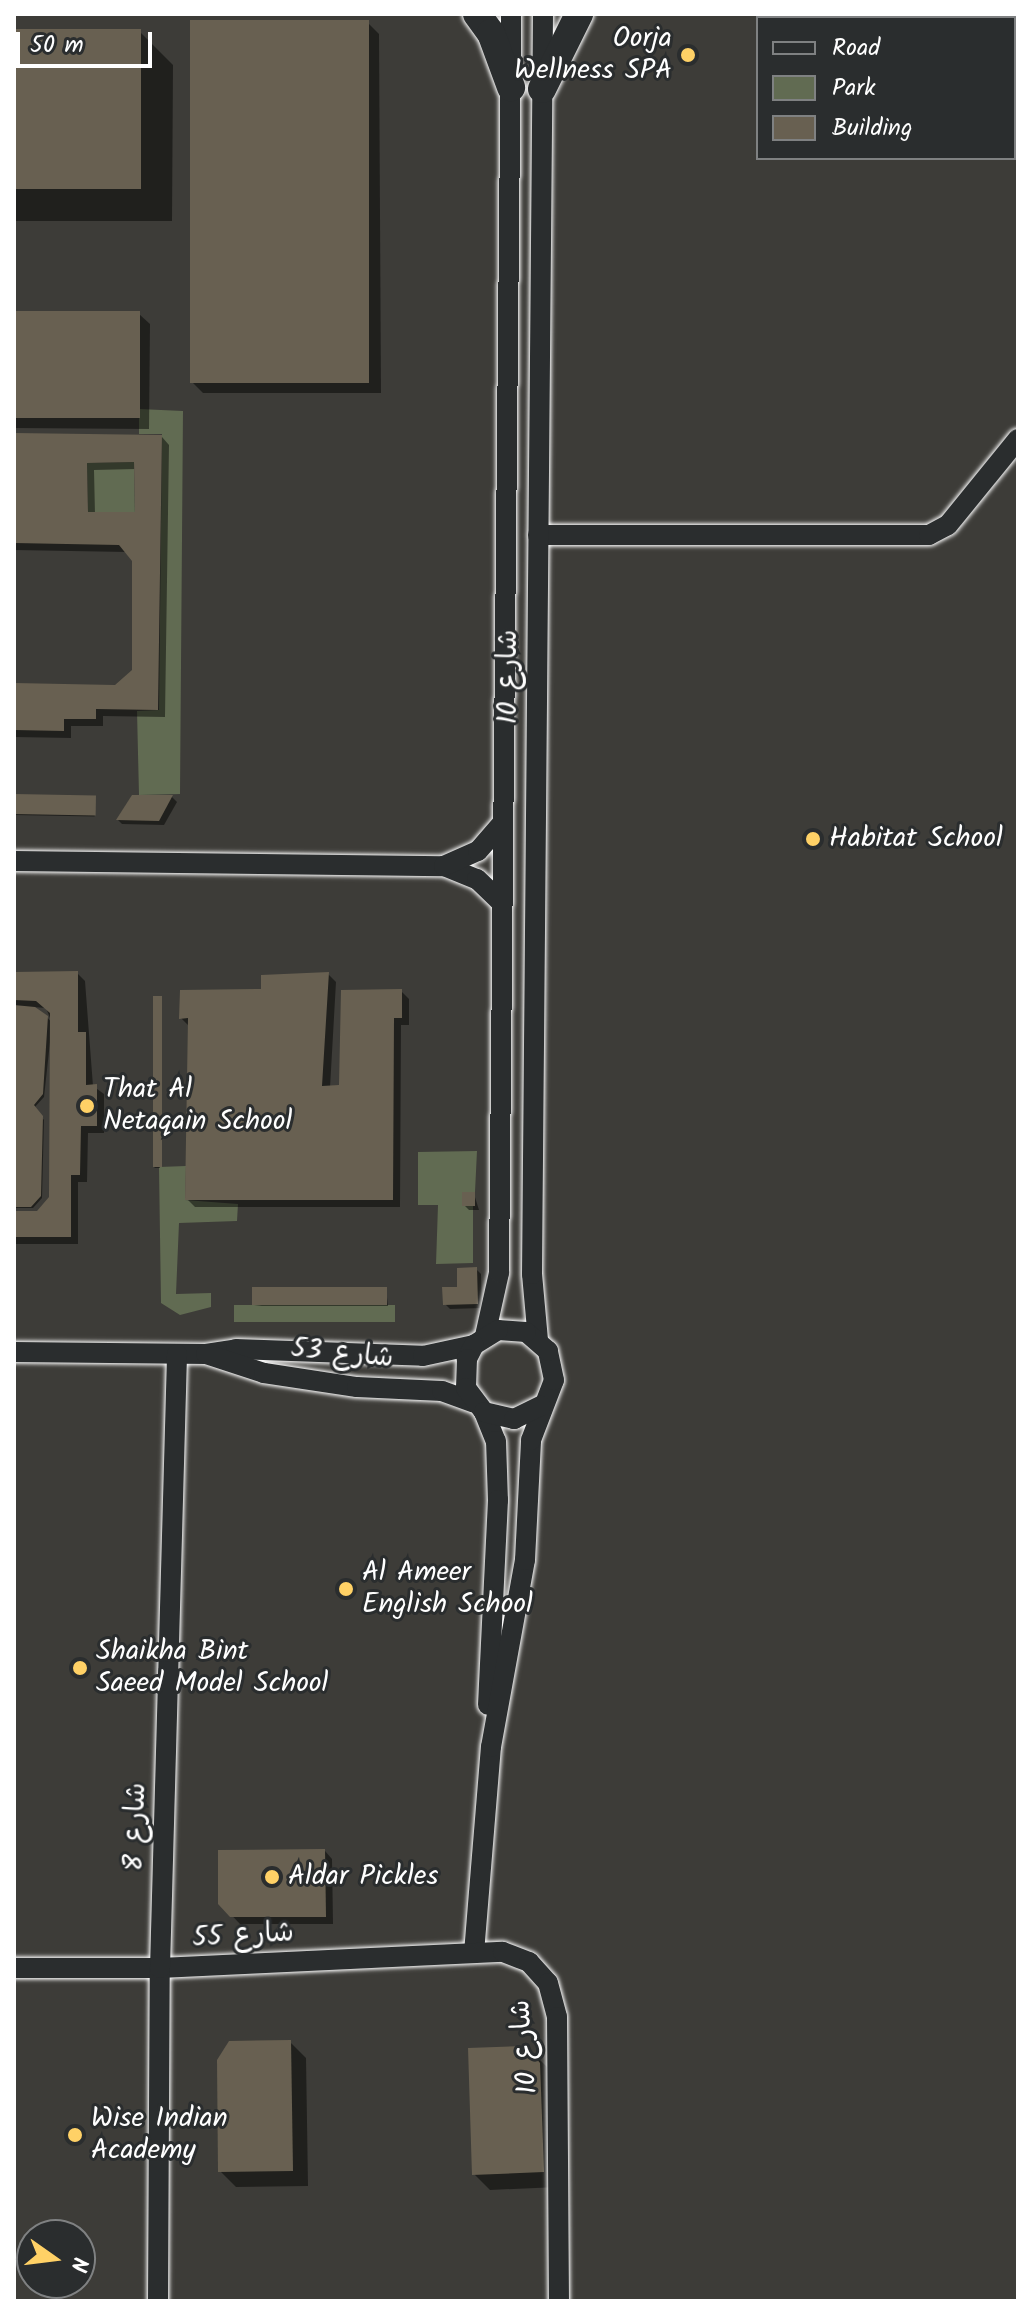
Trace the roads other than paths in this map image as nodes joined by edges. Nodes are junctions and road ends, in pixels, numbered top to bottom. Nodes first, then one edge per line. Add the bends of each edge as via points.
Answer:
1 (477, 14) edge
2 (511, 14) edge
3 (543, 14) edge
4 (579, 14) edge
5 (511, 87) junction
6 (542, 89) junction
7 (1018, 439) edge
8 (538, 535) junction
9 (503, 822) junction
10 (14, 861) edge
11 (444, 866) junction
12 (502, 903) junction
13 (538, 1340) junction
14 (480, 1341) junction
15 (14, 1352) edge
16 (177, 1354) junction
17 (206, 1354) junction
18 (541, 1406) junction
19 (479, 1407) junction
20 (494, 1593) junction
21 (518, 1595) junction
22 (491, 1747) junction
23 (474, 1953) junction
24 (14, 1968) edge
25 (160, 1968) junction
26 (158, 2301) edge
27 (559, 2301) edge

1 - 5 main road via 496,43
2 - 5 street, شارع 10
3 - 6 street, شارع 10
4 - 6 main road
5 - 9 street, شارع 10
6 - 8 street, شارع 10
7 - 8 street via 948,525 929,535
8 - 13 street, شارع 10 via 532,1274
9 - 11 street via 478,851
9 - 12 street, شارع 10
10 - 11 street
11 - 12 street via 477,879
12 - 14 street, شارع 10 via 499,1273
13 - 14 street via 512,1329
13 - 18 street via 548,1351 554,1380
14 - 17 street, شارع 53 via 423,1356 236,1349
14 - 19 street via 464,1373
15 - 16 street, شارع 53
16 - 17 street, شارع 53
16 - 25 street, شارع 8
17 - 19 street, شارع 53 via 298,1379 442,1391
18 - 19 street via 514,1419
18 - 21 street via 531,1440 527,1539
19 - 20 street via 497,1456
20 - 21 street via 506,1600
20 - 22 street
21 - 22 street
22 - 23 street
23 - 25 street, شارع 55
23 - 27 street, شارع 10 via 503,1952 529,1962 554,1999
24 - 25 street, شارع 55
25 - 26 street, شارع 8

